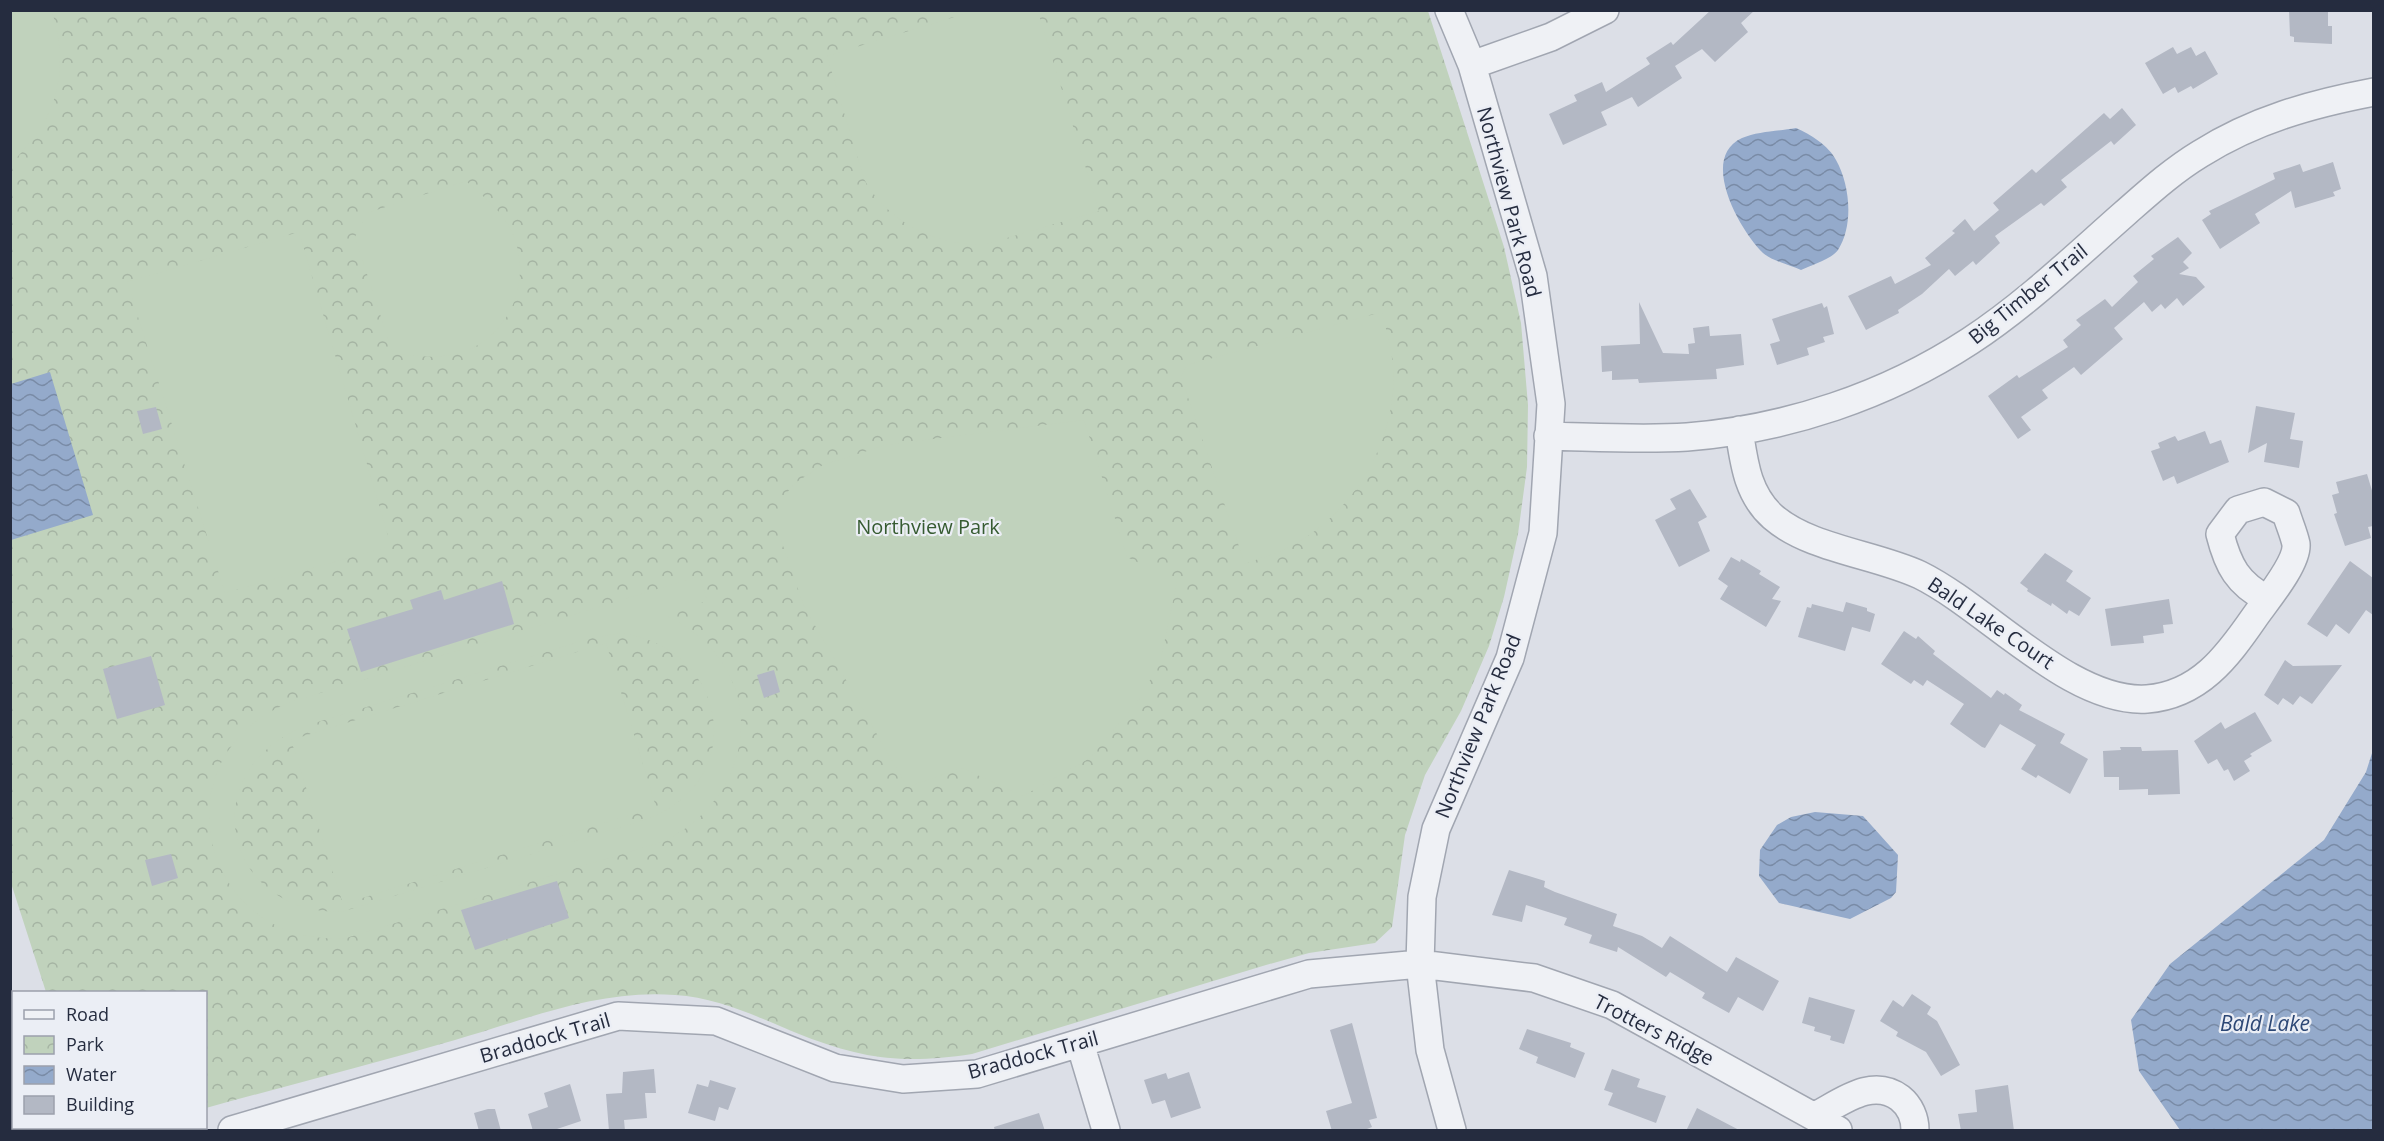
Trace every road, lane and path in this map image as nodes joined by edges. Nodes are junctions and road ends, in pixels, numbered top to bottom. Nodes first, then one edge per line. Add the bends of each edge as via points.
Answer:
1 (1449, 10) edge
2 (1605, 10) edge
3 (1472, 65) junction
4 (2373, 92) edge
5 (1739, 430) junction
6 (1548, 436) junction
7 (2267, 599) dead end
8 (1419, 964) junction
9 (1080, 1043) junction
10 (1815, 1116) junction
11 (232, 1131) edge
12 (1106, 1131) edge
13 (1452, 1131) edge
14 (1838, 1131) edge
15 (1915, 1131) edge

1 - 3 street, Northview Park Road
2 - 3 street via 1551,37
3 - 6 street, Northview Park Road via 1533,276 1551,404
4 - 5 street, Big Timber Trail via 2272,118 2198,155 2003,318 1933,363 1858,398 1800,417
5 - 6 street, Big Timber Trail via 1661,438
5 - 7 street, Bald Lake Court via 1751,487 1764,508 1784,525 1921,576 2072,678 2103,693 2147,699 2200,681 2226,658
6 - 8 street, Northview Park Road via 1543,533 1510,658 1436,829 1422,897
8 - 9 street, Braddock Trail via 1309,974
8 - 10 street, Trotters Ridge via 1534,978 1612,1005
8 - 13 street, Northview Park Road via 1430,1050
9 - 11 street, Braddock Trail via 978,1074 903,1080 835,1068 716,1021 618,1016
9 - 12 street
10 - 14 street, Trotters Ridge
10 - 15 street via 1869,1089 1888,1090 1903,1101 1915,1119

